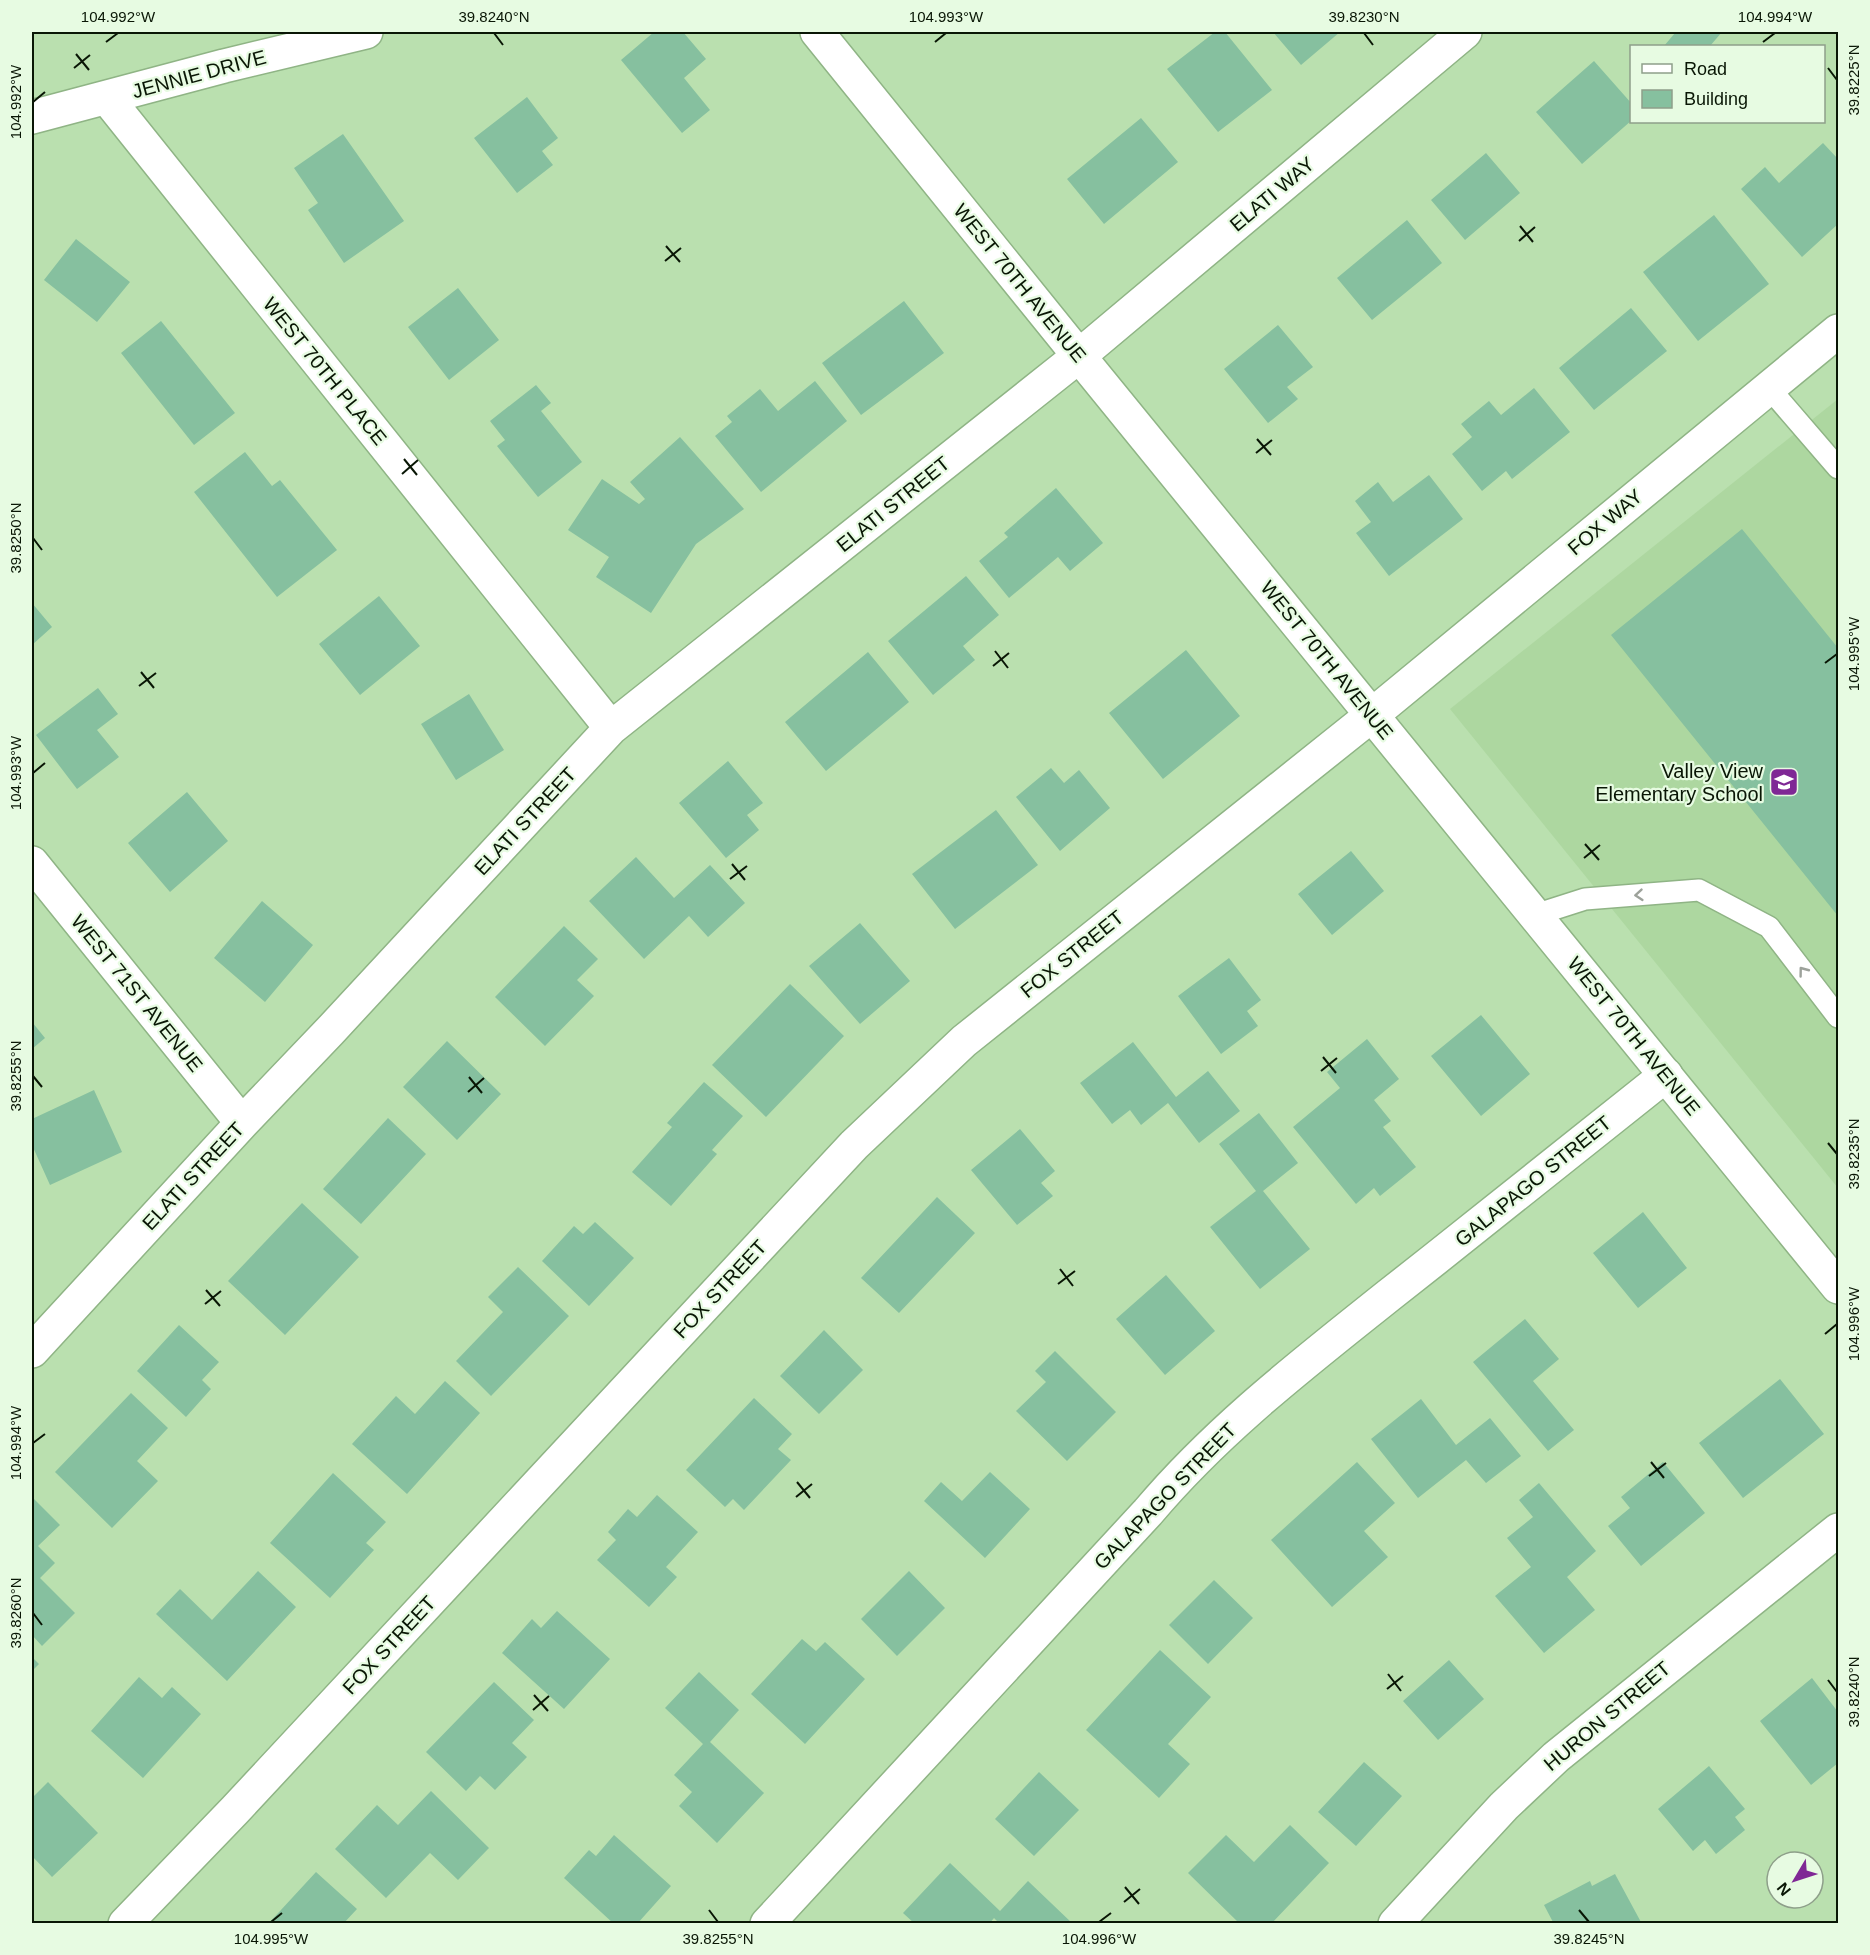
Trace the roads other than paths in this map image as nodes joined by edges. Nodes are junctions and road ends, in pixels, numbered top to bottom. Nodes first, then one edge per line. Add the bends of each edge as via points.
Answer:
1 (366, 32) edge
2 (817, 32) edge
3 (1465, 32) edge
4 (107, 98) junction
5 (32, 117) edge
6 (1839, 331) edge
7 (1079, 356) junction
8 (1769, 388) junction
9 (1839, 468) edge
10 (1372, 715) junction
11 (611, 728) junction
12 (32, 863) edge
13 (1535, 915) junction
14 (1839, 1017) edge
15 (1666, 1075) junction
16 (242, 1123) junction
17 (1839, 1287) edge
18 (32, 1350) edge
19 (1839, 1530) edge
20 (1413, 1917) edge
21 (125, 1923) edge
22 (767, 1923) edge

1 - 4 street, JENNIE DRIVE
2 - 7 street, WEST 70TH AVENUE
3 - 7 street, ELATI WAY
4 - 5 street, JENNIE DRIVE
4 - 11 street, WEST 70TH PLACE
6 - 8 street, FOX WAY
7 - 10 street, WEST 70TH AVENUE
7 - 11 street, ELATI STREET
8 - 9 lane
8 - 10 street, FOX WAY
10 - 13 street, WEST 70TH AVENUE
10 - 21 street, FOX STREET via 964,1041 854,1145 236,1810
11 - 16 street, ELATI STREET
12 - 16 street, WEST 71ST AVENUE
14 -> 13 lane via 1769,927 1699,890 1585,899
13 - 15 street, WEST 70TH AVENUE
15 - 17 street, WEST 70TH AVENUE
15 - 22 street, GALAPAGO STREET via 1274,1387 1207,1448
16 - 18 street, ELATI STREET
19 - 20 street, HURON STREET via 1556,1757 1504,1806

